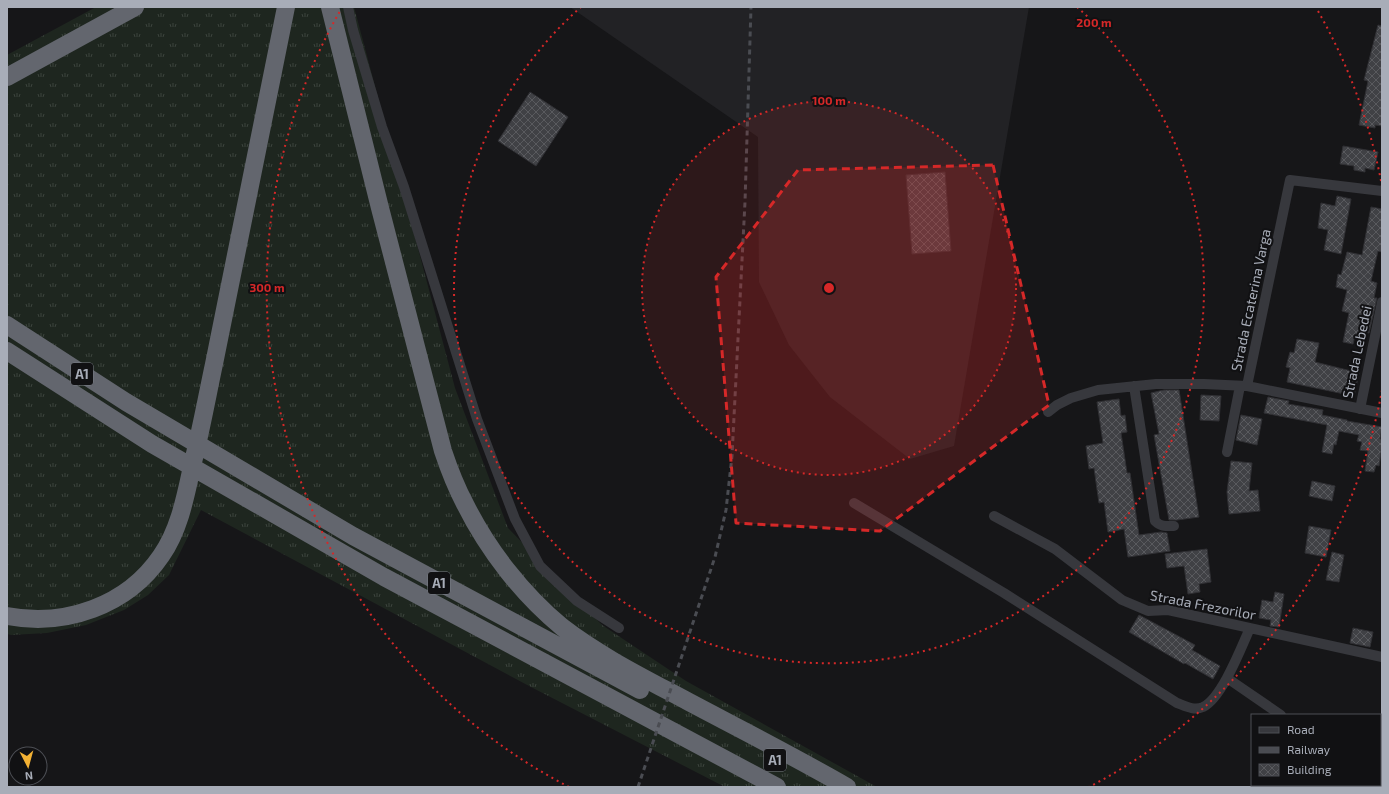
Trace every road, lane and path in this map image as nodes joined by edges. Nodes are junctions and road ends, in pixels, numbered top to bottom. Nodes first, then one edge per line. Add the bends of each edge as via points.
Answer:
1 (135, 7) edge
2 (286, 7) edge
3 (330, 7) edge
4 (348, 7) edge
5 (7, 77) edge
6 (1382, 190) edge
7 (1382, 302) edge
8 (7, 325) edge
9 (7, 351) edge
10 (7, 364) edge
11 (1134, 386) junction
12 (1244, 386) junction
13 (1360, 409) junction
14 (1048, 412) dead end
15 (1382, 413) edge
16 (151, 450) junction
17 (1227, 452) dead end
18 (854, 503) dead end
19 (994, 516) dead end
20 (1174, 526) dead end
21 (7, 616) edge
22 (619, 628) dead end
23 (1250, 628) junction
24 (1382, 657) edge
25 (1227, 678) junction
26 (633, 679) junction
27 (1280, 714) edge
28 (727, 728) junction
29 (711, 758) junction
30 (755, 787) edge
31 (777, 787) edge
32 (826, 787) edge
33 (847, 787) edge

1 - 5 highway
2 - 21 highway via 201,429 176,527 162,555 148,573 113,600 91,610 62,618 30,619
3 - 26 highway via 430,406 443,451 462,498 483,537 498,558 541,608
4 - 22 street via 382,127 404,187 477,419 515,519 540,566 577,601
6 - 12 street, Strada Ecaterina Varga via 1290,180
7 - 13 street, Strada Lebedei
8 - 26 highway, A1 via 158,422 352,536
9 - 16 highway, A1
10 - 16 highway
11 - 12 street
11 - 14 street via 1098,390 1071,398 1057,404
11 - 20 street via 1155,521 1159,525
12 - 13 street, Strada Ecaterina Varga
12 - 17 street
13 - 15 street, Strada Ecaterina Varga
16 - 29 highway, A1 via 243,504 384,577
18 - 25 street via 1004,593 1176,703 1190,708 1202,707 1211,702
19 - 23 street, Strada Frezorilor via 1055,549 1122,600 1148,611 1168,610
23 - 24 street, Strada Frezorilor
23 - 25 street
25 - 27 street
26 - 28 highway
28 - 32 highway, A1
28 - 33 highway
29 - 30 highway
29 - 31 highway, A1

